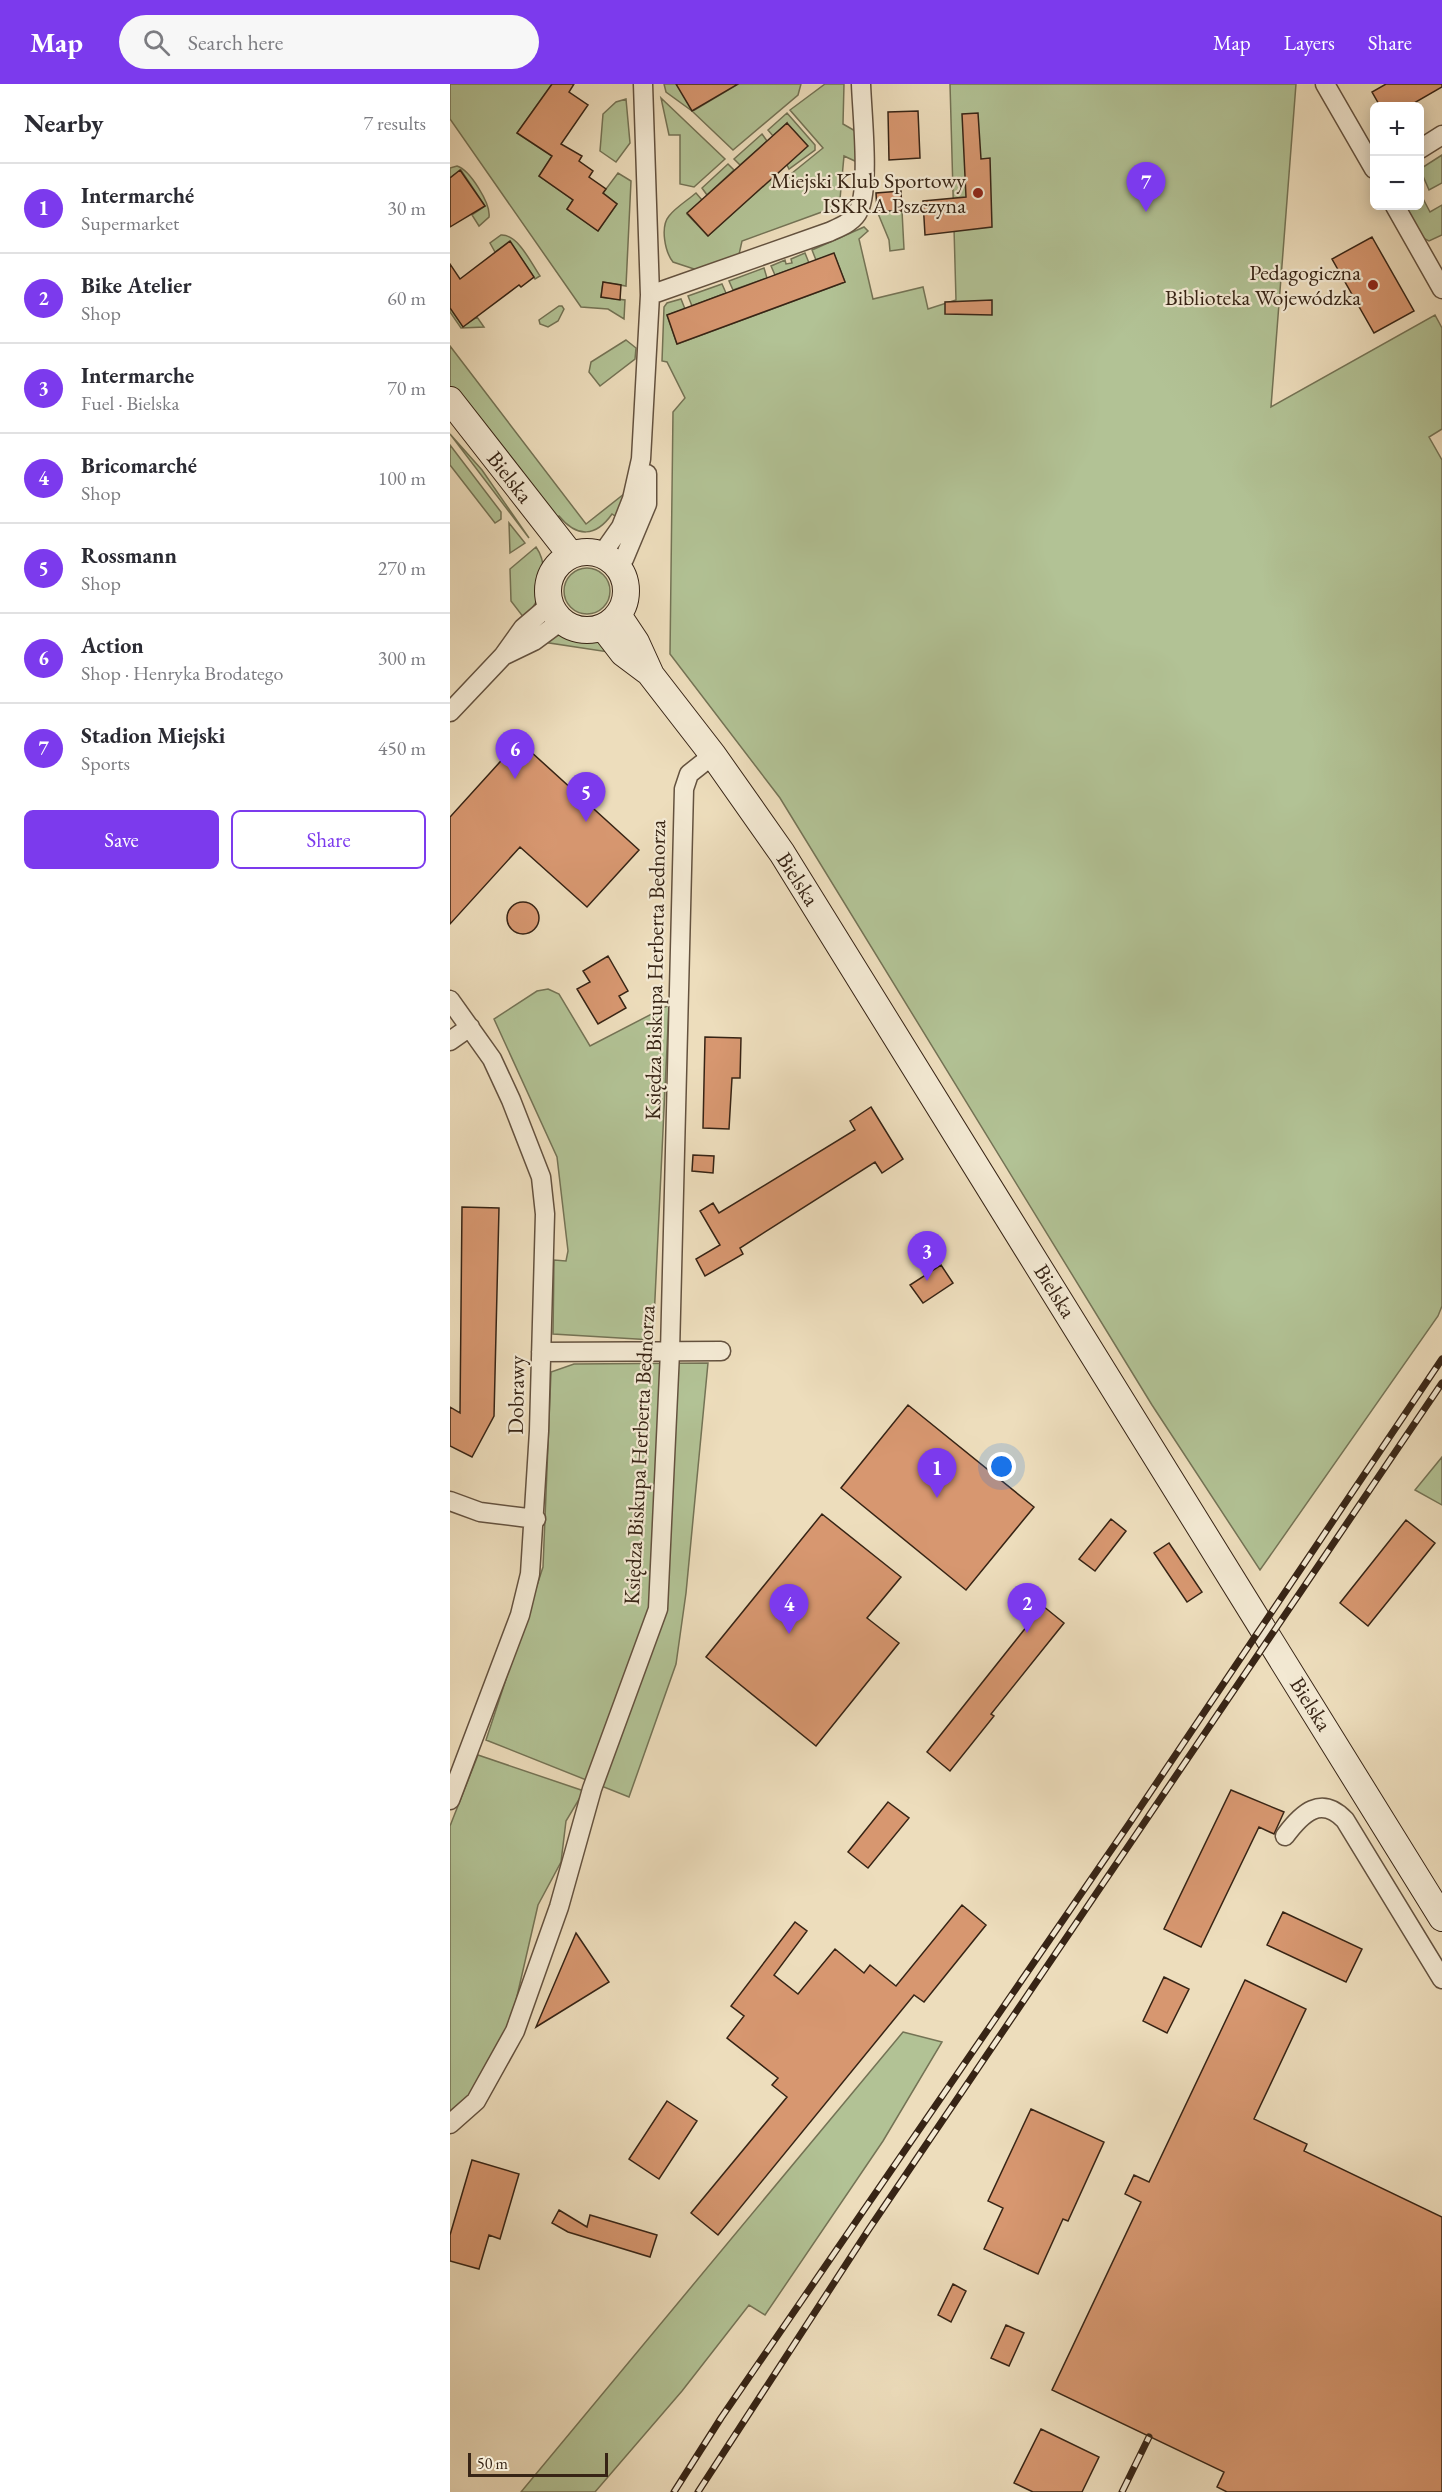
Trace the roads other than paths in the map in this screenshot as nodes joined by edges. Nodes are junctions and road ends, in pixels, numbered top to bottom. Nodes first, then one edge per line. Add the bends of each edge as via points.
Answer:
1 (643, 84) edge
2 (861, 84) edge
3 (1325, 84) edge
4 (1442, 135) edge
5 (1424, 146) edge
6 (1370, 162) edge
7 (1397, 210) edge
8 (1442, 289) edge
9 (650, 295) junction
10 (450, 400) edge
11 (450, 424) edge
12 (647, 474) dead end
13 (613, 556) junction
14 (562, 562) junction
15 (556, 613) junction
16 (611, 621) junction
17 (450, 712) edge
18 (713, 755) junction
19 (450, 1000) edge
20 (470, 1028) junction
21 (450, 1041) edge
22 (722, 1351) dead end
23 (541, 1352) junction
24 (670, 1352) junction
25 (450, 1501) edge
26 (536, 1519) junction
27 (458, 1757) edge
28 (450, 1800) edge
29 (1285, 1836) dead end
30 (1442, 1918) edge
31 (1442, 1979) edge
32 (450, 2124) edge

1 - 9 street
2 - 9 street via 864,187 859,212 849,222
3 - 6 street
4 - 5 street
7 - 8 street
9 - 13 street via 638,477
10 - 14 main road, Bielska
11 - 14 main road, Bielska via 538,540
12 - 13 street via 647,504 636,534
13 - 14 main road via 581,552
13 - 16 main road via 624,579 626,597
14 - 15 main road via 549,580
15 - 16 main road via 581,630
15 - 17 street via 523,628 503,656
16 - 18 main road, Bielska via 623,653 651,675
18 - 24 street, Księdza Biskupa Herberta Bednorza via 689,774 684,789
18 - 30 main road, Bielska via 782,853 858,974
19 - 20 street, Dobrawy
20 - 21 street
20 - 23 street, Dobrawy via 492,1059 541,1177 545,1214
22 - 24 street
23 - 24 street
23 - 26 street, Dobrawy
24 - 32 street, Księdza Biskupa Herberta Bednorza via 658,1609 592,1789 559,1907 516,2031 476,2101
25 - 26 street via 480,1512
26 - 27 street, Dobrawy via 530,1574 520,1615
27 - 28 street, Dobrawy
29 - 31 street via 1310,1811 1335,1809

